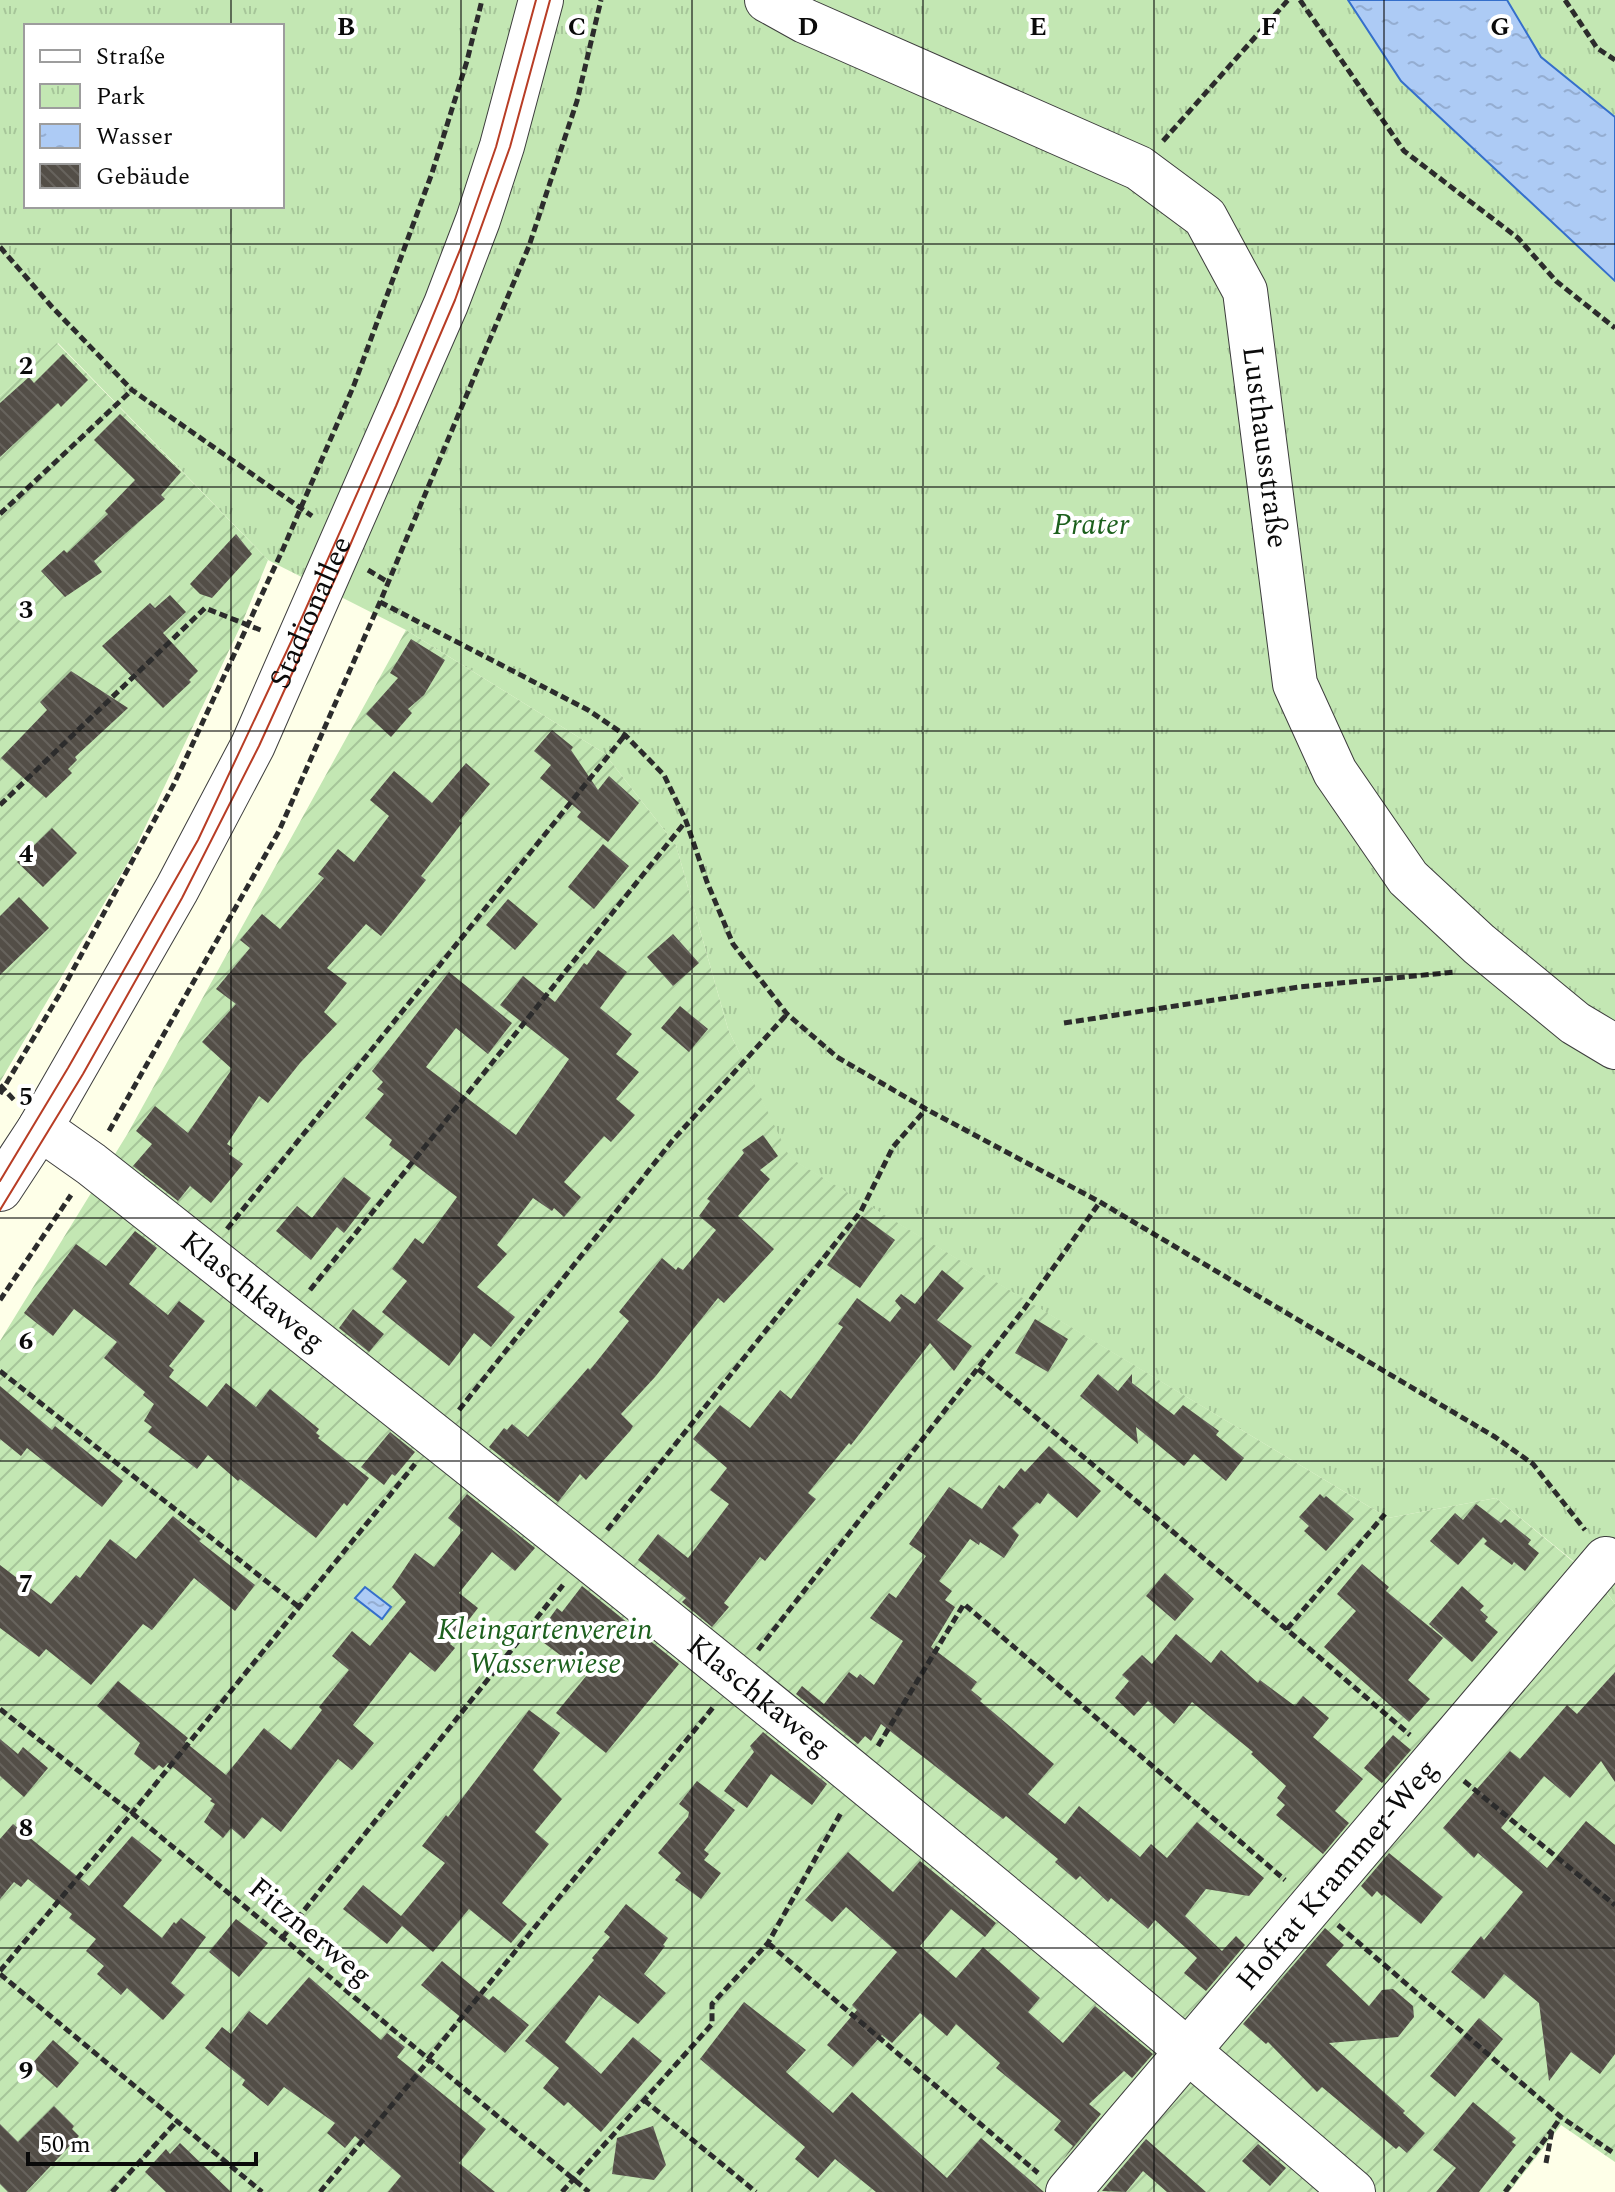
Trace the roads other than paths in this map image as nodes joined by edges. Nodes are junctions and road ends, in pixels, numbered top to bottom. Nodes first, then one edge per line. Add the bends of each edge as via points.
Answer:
1 (541, 0) edge
2 (767, 0) edge
3 (1615, 1047) edge
4 (40, 1128) junction
5 (0, 1189) edge
6 (1606, 1559) road end
7 (1188, 2050) junction
8 (1058, 2187) edge
9 (1353, 2192) edge

1 - 4 street, Stadionallee via 478,220 345,538 253,745
2 - 3 street, Lusthausstraße via 1139,168 1205,217 1245,291 1295,684 1335,772 1408,878 1575,1023
4 - 5 street, Stadionallee
4 - 7 street, Klaschkaweg via 644,1602
6 - 7 street, Hofrat Krammer-Weg
7 - 8 street, Hofrat Krammer-Weg
7 - 9 street, Klaschkaweg

